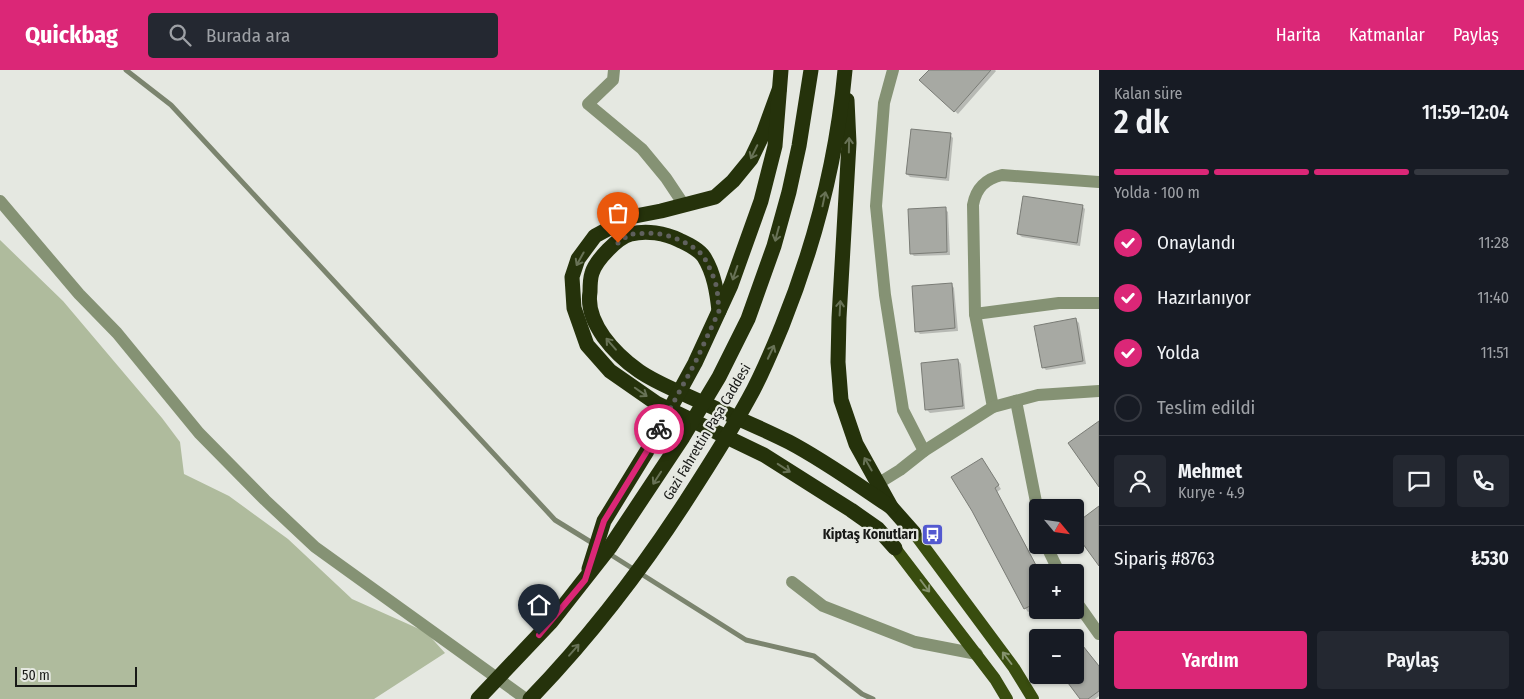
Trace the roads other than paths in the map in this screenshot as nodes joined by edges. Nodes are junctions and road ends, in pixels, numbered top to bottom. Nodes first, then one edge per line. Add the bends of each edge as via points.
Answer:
1 (614, 70) edge
2 (781, 70) edge
3 (893, 70) edge
4 (844, 76) edge
5 (810, 77) edge
6 (779, 90) junction
7 (1099, 182) edge
8 (0, 201) edge
9 (684, 205) junction
10 (1099, 303) edge
11 (719, 311) junction
12 (975, 314) junction
13 (1099, 391) edge
14 (1016, 401) junction
15 (993, 407) junction
16 (924, 451) junction
17 (878, 483) junction
18 (1035, 499) edge
19 (891, 507) junction
20 (914, 533) joint
21 (895, 548) joint
22 (585, 580) junction
23 (792, 582) dead end
24 (1084, 613) edge
25 (1099, 634) edge
26 (977, 654) junction
27 (478, 699) edge
28 (528, 699) edge
29 (1007, 699) edge
30 (1032, 699) edge

1 - 9 street via 613,80 588,104 642,149
2 - 6 highway
3 - 16 street via 884,103 876,206 885,295 903,410
17 -> 4 highway via 856,444 840,391 839,318 849,143
28 -> 4 highway, Gazi Fahrettin Paşa Caddesi via 594,628 632,579 699,481 750,396 793,300 821,210
5 -> 22 highway, Gazi Fahrettin Paşa Caddesi via 789,192 748,319 683,437
6 -> 9 highway via 751,159 733,181 715,196
6 -> 11 highway via 775,146 761,201
7 - 12 street via 1002,175 985,181 973,205
8 - 28 street via 199,433 265,500 315,547
9 -> 21 highway via 630,217 595,236 578,259 572,277 574,308 587,345 610,371 656,403 764,455 872,525
10 - 12 street via 1060,303
19 -> 11 highway via 789,442 639,371 602,335 592,317 589,298 592,272 606,251 630,234 655,233 673,237 703,255 717,288
11 - 22 highway via 647,451 604,521
12 - 15 street
13 - 14 street via 1038,394
14 - 15 street
14 - 18 street
15 - 16 street
16 - 17 street
17 - 19 highway
19 - 20 highway
30 -> 20 main road via 1014,668
21 -> 26 main road
22 - 27 highway, Gazi Fahrettin Paşa Caddesi via 533,642
23 - 26 street via 823,606 906,639
24 - 25 street
26 - 29 main road

